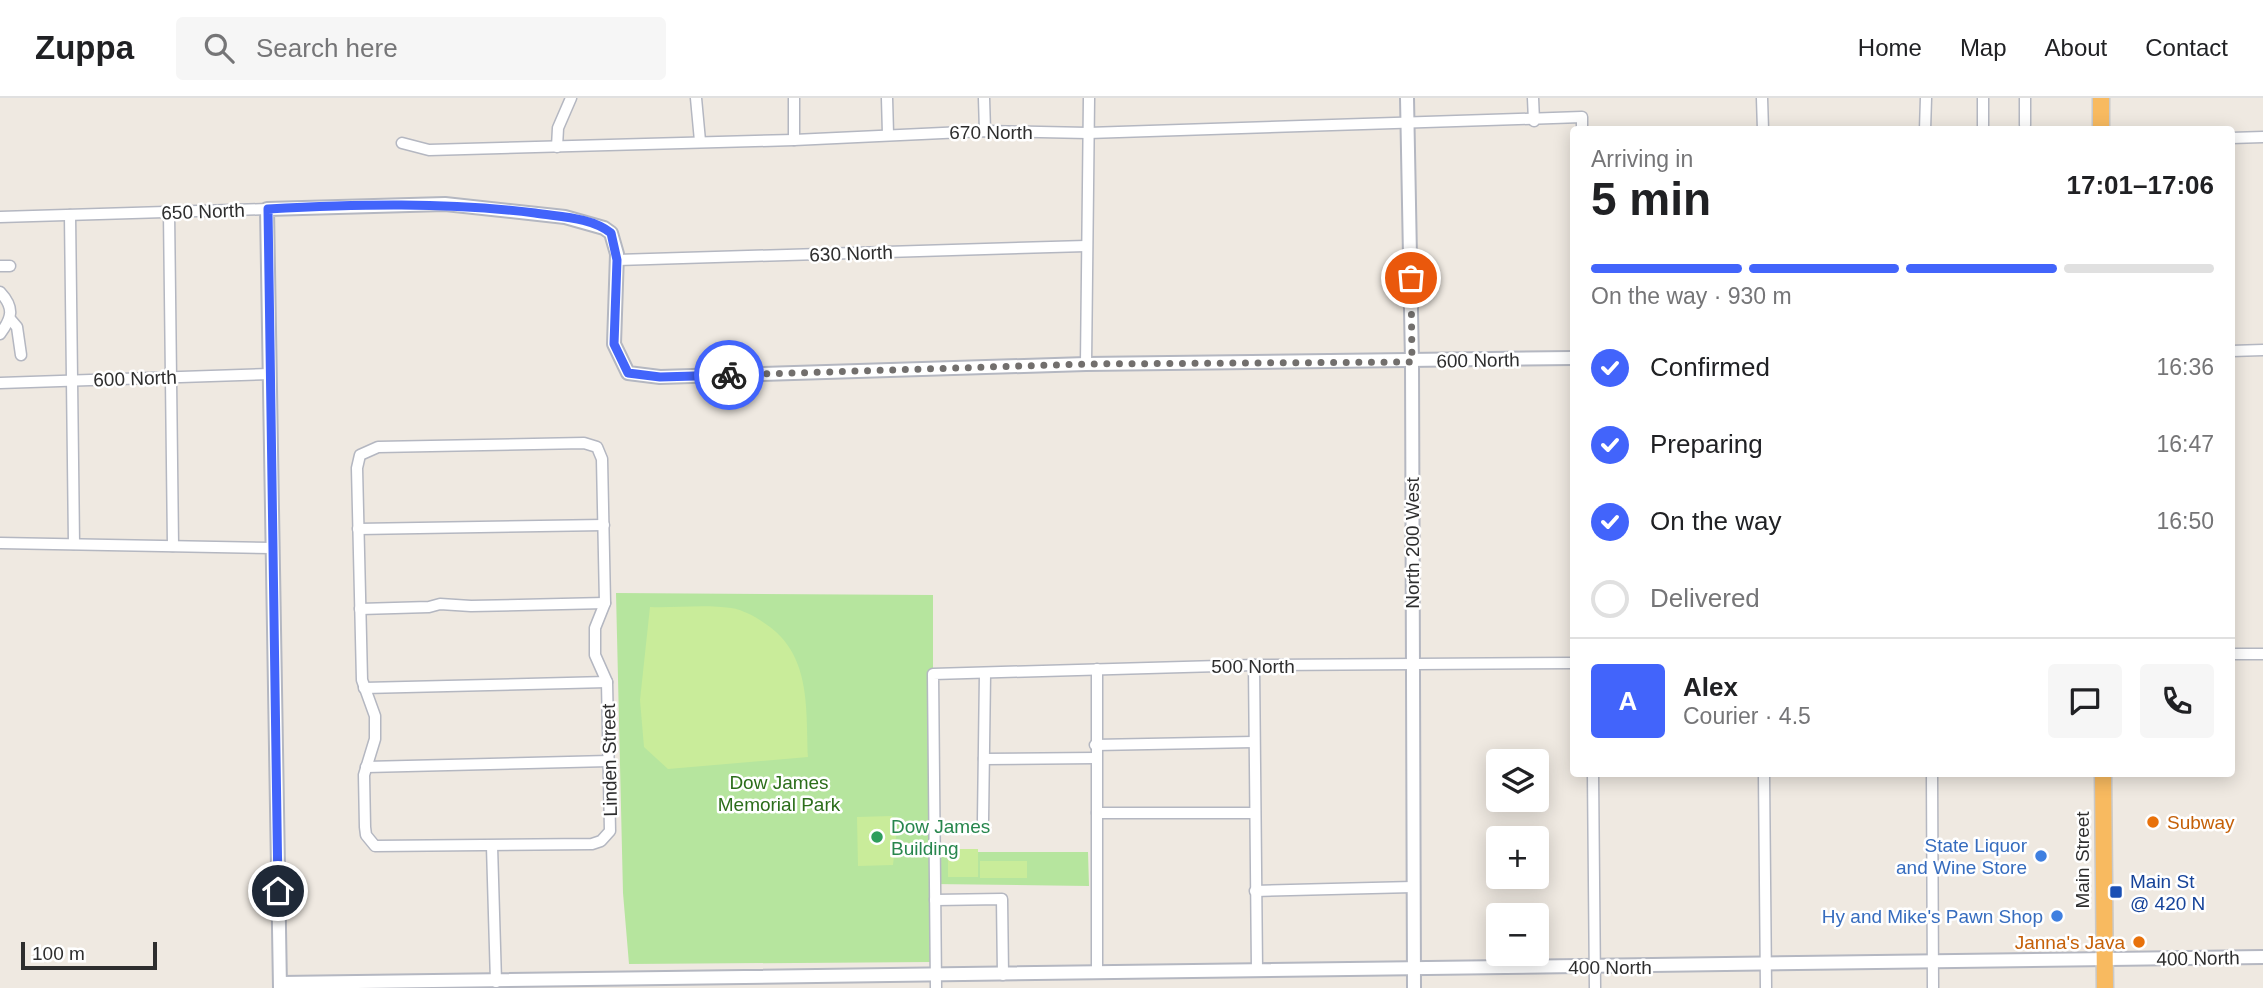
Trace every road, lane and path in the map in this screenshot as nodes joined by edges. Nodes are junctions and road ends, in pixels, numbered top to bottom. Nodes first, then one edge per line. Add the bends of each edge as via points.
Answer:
1 (571, 98) edge
2 (696, 98) edge
3 (794, 98) edge
4 (887, 98) edge
5 (984, 98) edge
6 (1089, 98) edge
7 (1407, 98) edge
8 (1533, 98) edge
9 (1762, 98) edge
10 (1926, 98) edge
11 (1983, 98) edge
12 (2025, 98) edge
13 (2101, 98) edge
14 (1534, 121) junction
15 (1408, 125) junction
16 (2025, 125) dead end
17 (1583, 126) edge
18 (1763, 126) edge
19 (1925, 126) edge
20 (1983, 126) edge
21 (2101, 126) edge
22 (985, 131) junction
23 (1088, 133) junction
24 (888, 134) junction
25 (2263, 137) edge
26 (2235, 138) edge
27 (794, 140) junction
28 (700, 141) junction
29 (402, 143) dead end
30 (556, 147) junction
31 (268, 209) junction
32 (169, 212) junction
33 (70, 215) junction
34 (0, 217) edge
35 (1086, 246) junction
36 (617, 260) junction
37 (0, 292) edge
38 (11, 320) junction
39 (0, 334) edge
40 (2235, 351) edge
41 (2263, 351) edge
42 (21, 355) dead end
43 (1570, 358) edge
44 (1412, 362) junction
45 (1086, 364) junction
46 (270, 374) junction
47 (171, 377) junction
48 (72, 380) junction
49 (0, 383) edge
50 (604, 525) junction
51 (358, 529) junction
52 (0, 542) edge
53 (74, 544) junction
54 (173, 546) junction
55 (272, 548) junction
56 (605, 603) junction
57 (360, 609) junction
58 (2263, 653) edge
59 (2235, 654) edge
60 (1570, 663) edge
61 (1254, 665) junction
62 (1413, 666) junction
63 (1097, 668) junction
64 (985, 674) junction
65 (607, 682) junction
66 (365, 688) junction
67 (1254, 742) junction
68 (1096, 746) junction
69 (1096, 758) junction
70 (984, 759) junction
71 (609, 761) junction
72 (366, 767) junction
73 (1593, 777) edge
74 (1764, 777) edge
75 (1932, 777) edge
76 (2103, 777) edge
77 (1097, 813) junction
78 (1254, 813) junction
79 (983, 820) dead end
80 (492, 846) junction
81 (1413, 887) junction
82 (1255, 891) junction
83 (935, 900) junction
84 (2263, 957) edge
85 (2105, 959) junction
86 (1933, 963) junction
87 (1766, 965) junction
88 (1414, 967) junction
89 (1595, 967) junction
90 (1257, 970) junction
91 (1097, 972) junction
92 (1003, 975) junction
93 (496, 982) junction
94 (936, 982) edge
95 (790, 983) edge
96 (280, 986) edge
97 (1414, 988) edge
98 (1595, 988) edge
99 (1766, 988) edge
100 (1933, 988) edge
101 (2105, 988) edge

1 - 30 street via 558,128
2 - 28 street
3 - 27 street
4 - 24 street
5 - 22 street
6 - 23 street
7 - 15 street, North 200 West
8 - 14 street
9 - 18 street
10 - 19 street
11 - 20 street
12 - 16 street
13 - 21 highway
14 - 15 street, 670 North
14 - 17 street, 670 North via 1583,117
15 - 23 street, 670 North
15 - 44 street, North 200 West
22 - 23 street, 670 North
22 - 24 street, 670 North
23 - 35 street
24 - 27 street, 670 North
25 - 26 street
27 - 28 street, 670 North
28 - 30 street, 670 North
29 - 30 street, 670 North via 429,150
31 - 32 street, 650 North
31 - 36 street, 650 North via 445,204 565,217 611,233
31 - 46 street
32 - 33 street, 650 North
32 - 47 street
33 - 34 street, 650 North
33 - 48 street
35 - 36 street, 630 North
35 - 45 street
36 - 45 street, 600 North via 614,344 628,373 660,377
37 - 38 street
38 - 39 street
38 - 42 street via 17,327
40 - 41 street
43 - 44 street, 600 North
44 - 45 street, 600 North
44 - 62 street, North 200 West
46 - 47 street, 600 North
46 - 55 street
47 - 48 street, 600 North
47 - 54 street
48 - 49 street, 600 North
48 - 53 street
50 - 51 street
50 - 51 street, Linden Street via 602,459 597,447 584,443 378,447 360,455
50 - 56 street, Linden Street
51 - 57 street
52 - 53 street
53 - 54 street
54 - 55 street
55 - 96 street
56 - 57 street
56 - 65 street, Linden Street via 595,641
57 - 66 street
58 - 59 street
60 - 62 street, 500 North
61 - 62 street, 500 North
61 - 63 street, 500 North
61 - 67 street
62 - 81 street, North 200 West
63 - 64 street, 500 North
63 - 68 street
64 - 70 street
64 - 83 street, 500 North via 933,674
65 - 66 street
65 - 71 street, Linden Street
66 - 72 street via 375,716 375,739
67 - 68 street
67 - 78 street
68 - 69 street
69 - 70 street
69 - 77 street
70 - 79 street
71 - 72 street
71 - 80 street, Linden Street via 611,825 607,837 601,841
72 - 80 street, Linden Street via 369,842 384,848
73 - 89 street
74 - 87 street
75 - 86 street
76 - 85 highway, Main Street
77 - 78 street
77 - 91 street
78 - 82 street
80 - 93 street
81 - 82 street
81 - 88 street, North 200 West
82 - 90 street
83 - 92 street via 1002,899
83 - 94 street
84 - 85 street, 400 North
85 - 86 street, 400 North
85 - 101 highway, Main Street
86 - 87 street, 400 North
86 - 100 street
87 - 89 street, 400 North
87 - 99 street
88 - 89 street, 400 North
88 - 90 street, 400 North
88 - 97 street, North 200 West
89 - 98 street
90 - 91 street, 400 North
91 - 92 street, 400 North
92 - 94 street, 400 North
93 - 95 street, 400 North
93 - 96 street, 400 North
94 - 95 street, 400 North

